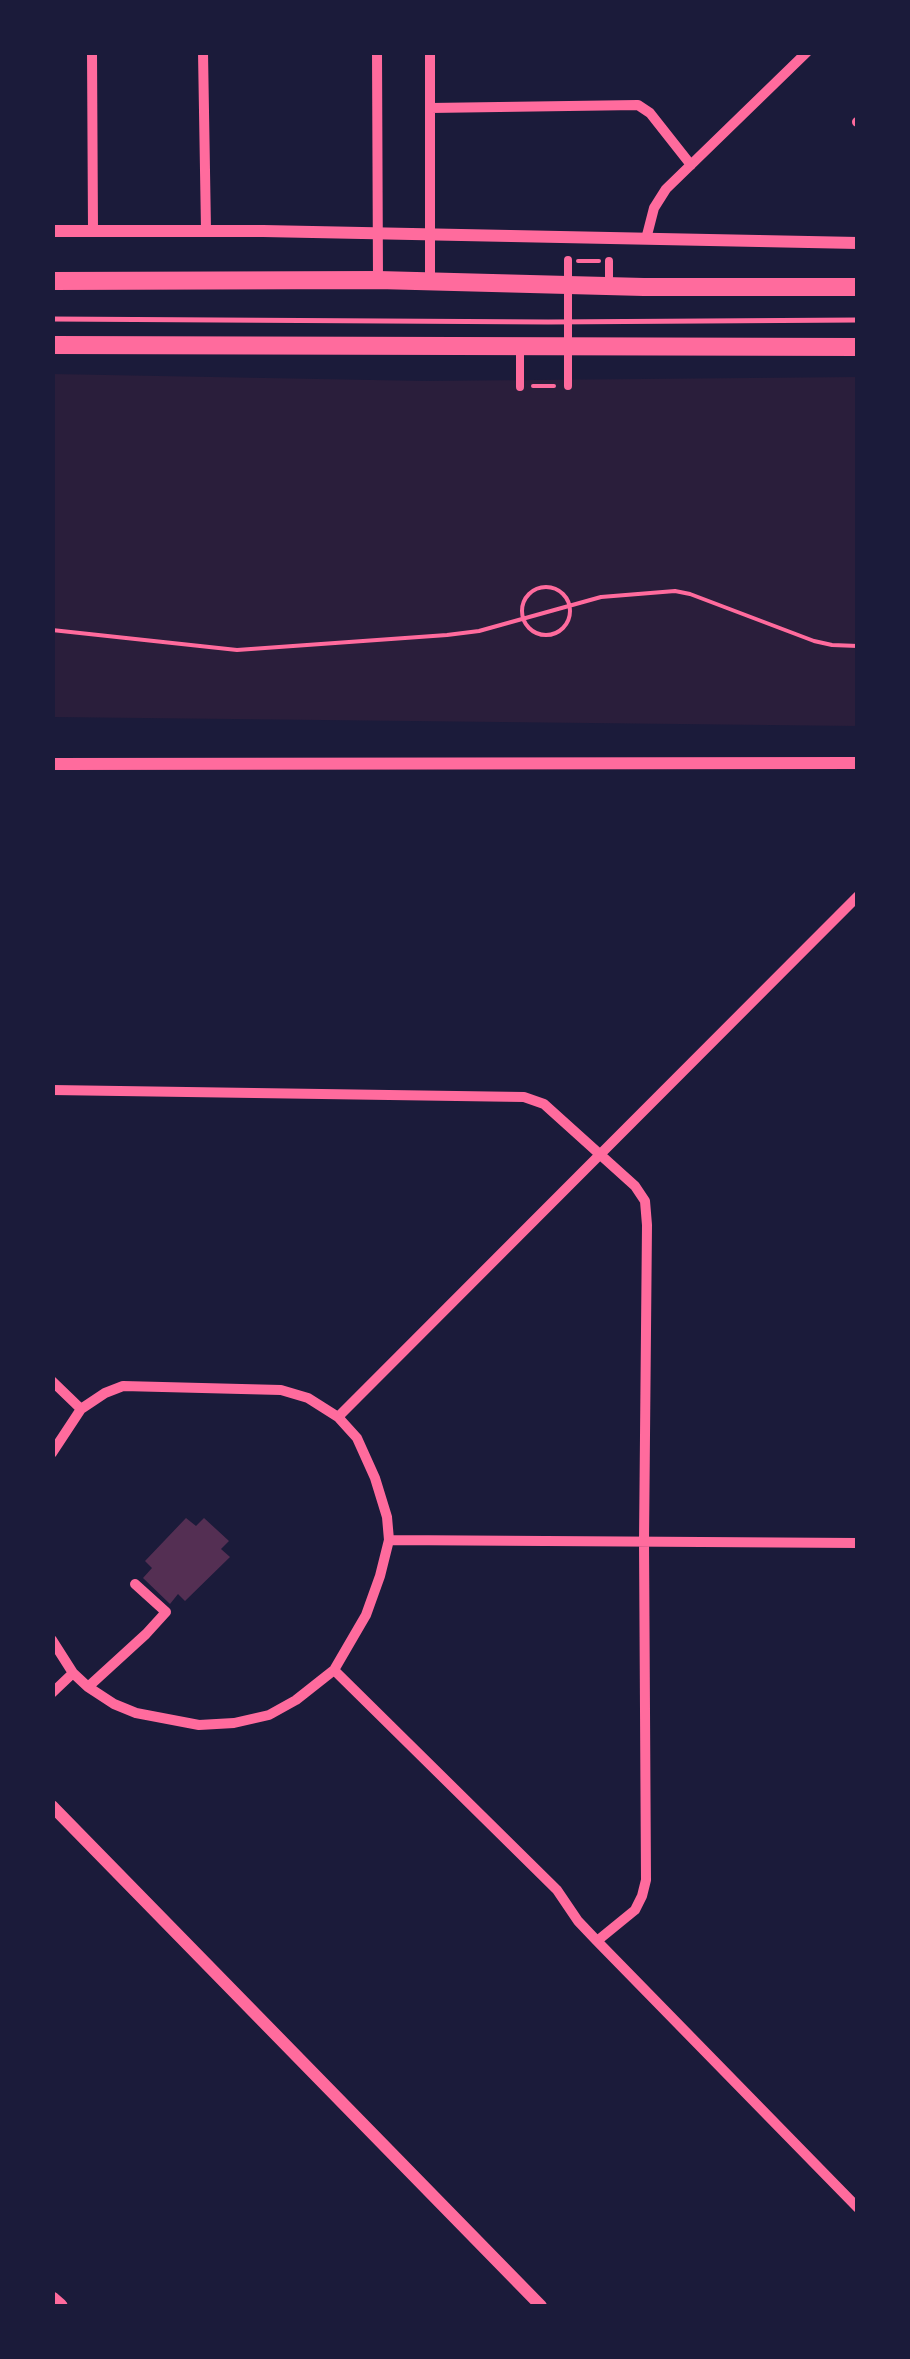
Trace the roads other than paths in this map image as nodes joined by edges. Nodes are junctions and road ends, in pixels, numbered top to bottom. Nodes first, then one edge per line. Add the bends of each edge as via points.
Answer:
1 (92, 52) edge
2 (203, 52) edge
3 (378, 52) edge
4 (430, 52) edge
5 (807, 52) edge
6 (430, 108) junction
7 (691, 165) junction
8 (206, 230) junction
9 (52, 231) edge
10 (93, 231) junction
11 (378, 234) junction
12 (430, 236) junction
13 (646, 240) junction
14 (858, 243) edge
15 (568, 260) road end
16 (609, 261) road end
17 (378, 280) junction
18 (52, 281) edge
19 (430, 281) junction
20 (609, 286) junction
21 (858, 287) edge
22 (52, 320) edge
23 (858, 320) edge
24 (520, 345) junction
25 (52, 346) edge
26 (858, 346) edge
27 (568, 386) road end
28 (520, 387) road end
29 (52, 764) edge
30 (858, 764) edge
31 (858, 896) edge
32 (52, 1090) edge
33 (602, 1154) junction
34 (52, 1381) edge
35 (81, 1410) junction
36 (338, 1417) junction
37 (52, 1453) edge
38 (389, 1540) junction
39 (644, 1541) junction
40 (858, 1543) edge
41 (134, 1584) dead end
42 (52, 1640) edge
43 (334, 1670) junction
44 (72, 1673) junction
45 (88, 1687) junction
46 (52, 1693) edge
47 (52, 1806) edge
48 (597, 1941) junction
49 (858, 2208) edge
50 (52, 2299) edge
51 (60, 2306) edge
52 (540, 2306) edge

1 - 10 street
2 - 8 street
3 - 11 street
4 - 6 street
5 - 7 street
6 - 7 street via 638,105
6 - 12 street
7 - 13 street via 654,208
8 - 10 street
8 - 11 street
9 - 10 street
11 - 12 street
11 - 17 street
12 - 13 street
12 - 19 street
13 - 14 street
15 - 27 street
16 - 20 street
17 - 18 main road
17 - 19 main road
19 - 20 main road
20 - 21 main road
22 - 23 lane
24 - 25 main road
24 - 26 main road
24 - 28 street
29 - 30 street
31 - 33 street
32 - 33 street via 524,1097 544,1104
33 - 36 street
33 - 39 street via 644,1201 648,1225
34 - 35 street
35 - 36 street via 123,1386 194,1386 281,1390
35 - 37 street
36 - 38 street via 358,1438 387,1516
38 - 39 street
38 - 43 street via 366,1615
39 - 40 street
39 - 48 street via 646,1880 635,1910
41 - 45 street via 166,1612
42 - 44 street
43 - 45 street via 269,1715 234,1723 149,1716
43 - 48 street via 557,1890
44 - 45 street
44 - 46 street
47 - 52 street
48 - 49 street
50 - 51 main road

